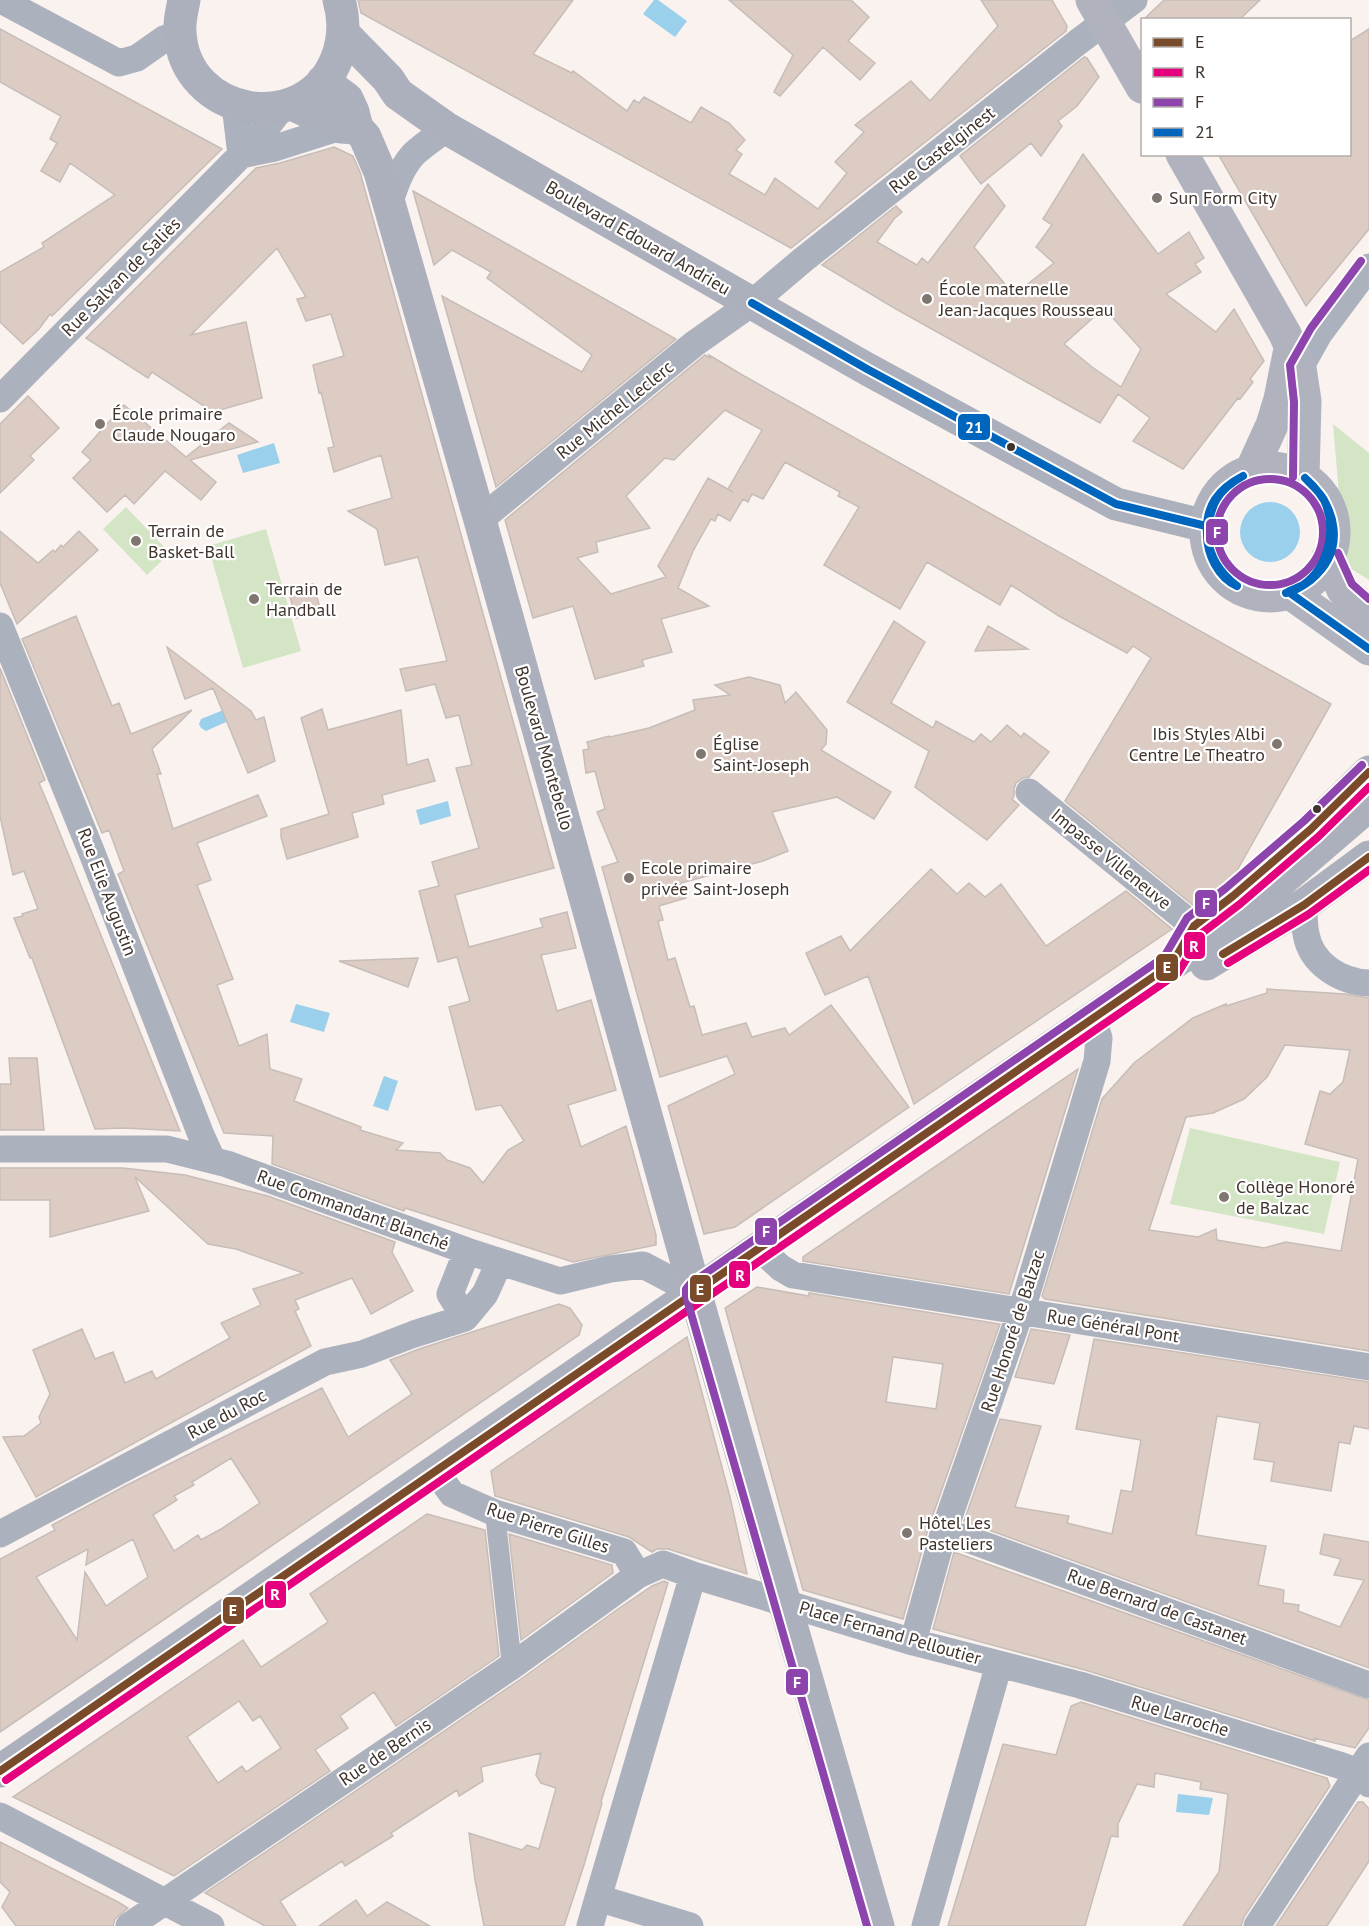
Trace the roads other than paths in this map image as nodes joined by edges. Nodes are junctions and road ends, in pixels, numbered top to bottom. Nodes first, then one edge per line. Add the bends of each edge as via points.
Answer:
1 (1, 0) edge
2 (184, 0) edge
3 (339, 0) edge
4 (1134, 0) edge
5 (1099, 11) edge
6 (343, 33) junction
7 (180, 34) junction
8 (324, 80) junction
9 (1141, 84) edge
10 (398, 94) junction
11 (235, 105) junction
12 (287, 105) junction
13 (349, 128) junction
14 (446, 128) junction
15 (241, 155) junction
16 (1183, 156) edge
17 (389, 204) junction
18 (1369, 267) edge
19 (752, 303) junction
20 (1296, 356) junction
21 (0, 399) edge
22 (1251, 471) junction
23 (1303, 477) junction
24 (480, 520) junction
25 (1206, 526) junction
26 (1328, 557) junction
27 (1290, 593) junction
28 (1369, 613) edge
29 (0, 626) edge
30 (1369, 649) edge
31 (1369, 772) edge
32 (1029, 792) dead end
33 (1369, 805) edge
34 (1369, 857) edge
35 (1304, 905) junction
36 (1194, 926) junction
37 (1172, 964) junction
38 (1369, 983) edge
39 (1093, 1019) junction
40 (0, 1149) edge
41 (212, 1160) junction
42 (760, 1249) junction
43 (467, 1251) junction
44 (499, 1263) junction
45 (696, 1293) junction
46 (1021, 1310) junction
47 (465, 1318) junction
48 (1369, 1367) edge
49 (436, 1472) junction
50 (495, 1513) junction
51 (0, 1534) edge
52 (943, 1534) junction
53 (638, 1575) junction
54 (693, 1575) junction
55 (784, 1601) junction
56 (913, 1642) junction
57 (999, 1664) junction
58 (512, 1666) junction
59 (1369, 1685) edge
60 (0, 1770) edge
61 (1366, 1771) edge
62 (0, 1815) edge
63 (598, 1898) junction
64 (164, 1902) junction
65 (129, 1926) edge
66 (211, 1926) edge
67 (590, 1926) edge
68 (690, 1926) edge
69 (878, 1926) edge
70 (925, 1926) edge
71 (1257, 1926) edge

1 - 7 street via 119,63
2 - 7 main road
3 - 6 main road
4 - 5 street, Rue Castelginest
5 - 9 main road
5 - 19 street, Rue Castelginest
6 - 8 main road via 334,65
6 - 10 main road
7 - 11 main road via 191,70 218,97
8 - 10 main road
8 - 12 main road via 303,98
8 - 13 main road, Boulevard Montebello via 347,99 353,112
10 - 14 main road, Boulevard Edouard Andrieu
11 - 12 main road via 251,109
11 - 15 street
12 - 13 main road
12 - 15 street, Rue Salvan de Saliès
13 - 15 street
13 - 17 main road, Boulevard Montebello via 365,137
14 - 17 street via 413,154 400,173
14 - 19 main road, Boulevard Edouard Andrieu
15 - 21 street, Rue Salvan de Saliès
16 - 20 main road
17 - 24 main road, Boulevard Montebello
18 - 20 street via 1319,334
19 - 24 street, Rue Michel Leclerc via 694,344
19 - 25 main road, Boulevard Edouard Andrieu via 1116,504
20 - 22 main road
20 - 23 main road via 1305,401
22 - 23 main road via 1283,469
22 - 25 main road via 1224,487 1212,505
23 - 26 main road via 1317,488 1333,520 1334,539
24 - 45 main road, Boulevard Montebello
25 - 27 main road via 1208,547 1216,567 1231,583 1250,593
26 - 27 main road via 1320,572
26 - 28 main road via 1343,590
27 - 30 main road
29 - 41 street, Rue Elie Augustin
31 - 36 main road via 1311,829
32 - 36 street, Impasse Villeneuve
33 - 37 main road via 1239,917
34 - 35 main road
35 - 37 main road via 1204,965
35 - 38 street via 1306,937 1317,959 1335,975
36 - 37 main road
37 - 39 main road
39 - 42 main road
39 - 46 street, Rue Honoré de Balzac via 1099,1038 1097,1061
40 - 41 street, Rue Commandant Blanché via 167,1149
41 - 43 street, Rue Commandant Blanché
42 - 45 main road
42 - 46 street, Rue Général Pont via 793,1275
43 - 44 street, Rue Commandant Blanché
43 - 47 street via 450,1294
44 - 45 street, Rue Commandant Blanché via 560,1281 643,1265
44 - 47 street via 485,1294
45 - 49 main road
45 - 55 main road, Boulevard Montebello
46 - 48 street, Rue Général Pont
46 - 52 street, Rue Honoré de Balzac
47 - 51 street, Rue du Roc via 362,1354 325,1362
49 - 50 street, Rue Pierre Gilles via 452,1494
49 - 60 main road
50 - 53 street, Rue Pierre Gilles via 624,1552
50 - 58 street
52 - 56 street, Rue Honoré de Balzac
52 - 59 street, Rue Bernard de Castanet via 962,1537
53 - 54 street via 663,1564
53 - 58 street, Rue de Bernis
54 - 55 street, Place Fernand Pelloutier
54 - 63 street
55 - 56 street, Place Fernand Pelloutier
55 - 69 main road, Boulevard Montebello
56 - 57 street, Place Fernand Pelloutier
57 - 61 street, Rue Larroche
57 - 70 street, Place Fernand Pelloutier
58 - 64 street, Rue de Bernis
61 - 71 street
62 - 64 street
63 - 67 street
63 - 68 street
64 - 65 street, Rue de Bernis
64 - 66 street

